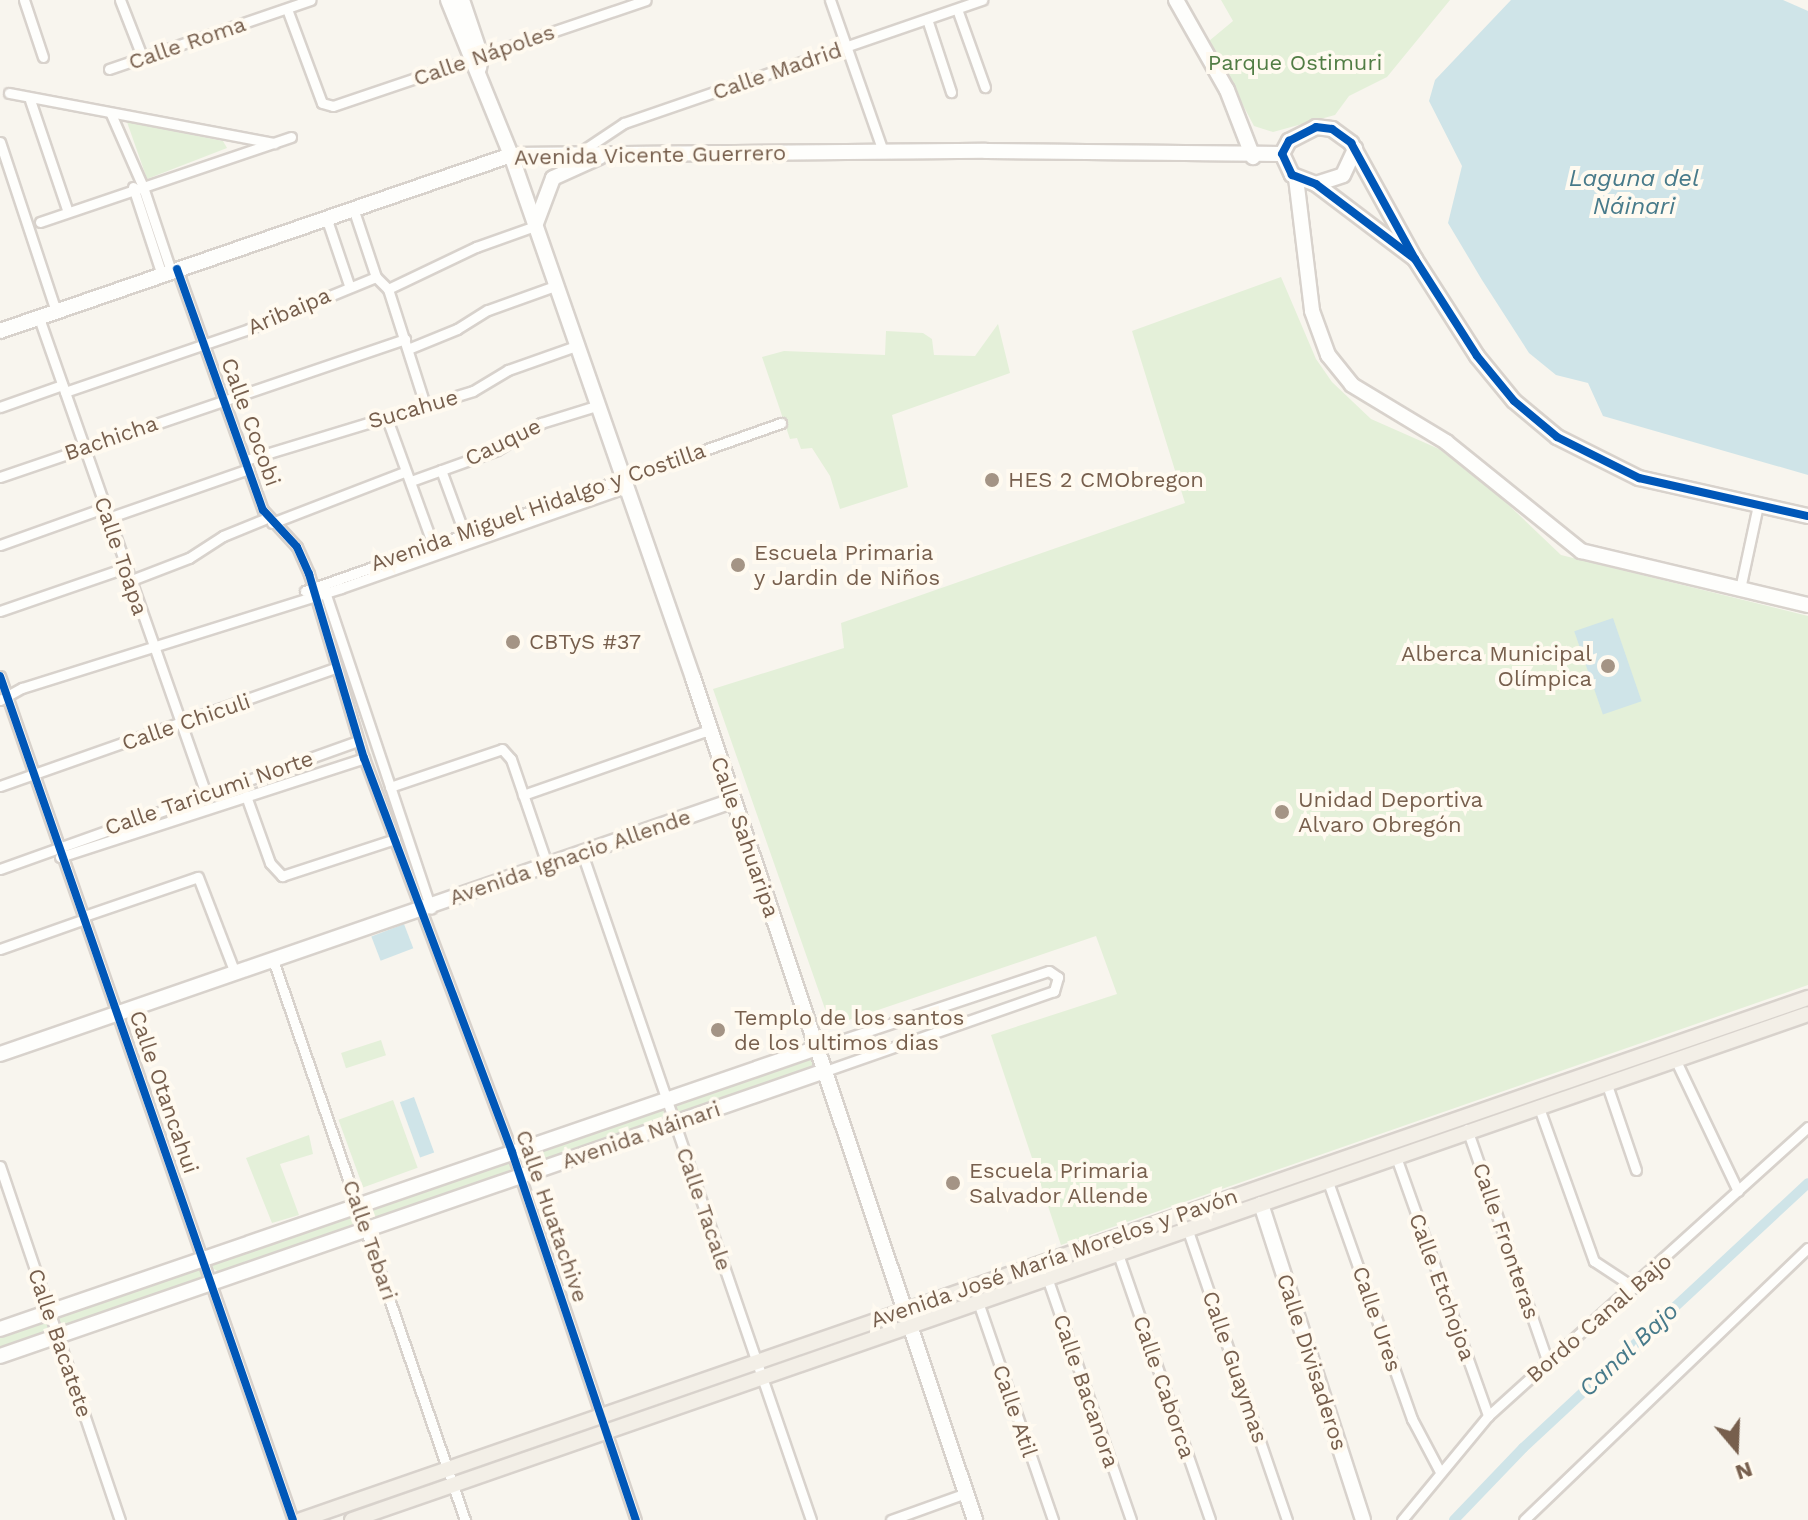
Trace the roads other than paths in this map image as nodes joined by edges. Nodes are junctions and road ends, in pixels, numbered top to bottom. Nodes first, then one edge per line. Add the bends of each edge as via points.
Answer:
1 (24, 0) edge
2 (120, 0) edge
3 (311, 0) edge
4 (448, 0) edge
5 (462, 0) edge
6 (646, 0) edge
7 (830, 0) edge
8 (982, 0) edge
9 (1176, 0) edge
10 (287, 9) junction
11 (957, 9) junction
12 (927, 19) junction
13 (847, 47) junction
14 (43, 57) dead end
15 (143, 59) junction
16 (477, 61) junction
17 (109, 69) dead end
18 (985, 87) dead end
19 (951, 92) dead end
20 (9, 93) dead end
21 (30, 100) junction
22 (111, 114) junction
23 (291, 137) dead end
24 (0, 142) edge
25 (274, 143) junction
26 (1355, 149) junction
27 (883, 151) junction
28 (579, 153) junction
29 (619, 153) junction
30 (1282, 154) junction
31 (511, 155) junction
32 (1253, 157) junction
33 (134, 176) junction
34 (1296, 178) junction
35 (1316, 184) junction
36 (143, 187) junction
37 (132, 191) junction
38 (354, 211) junction
39 (68, 212) junction
40 (327, 220) junction
41 (40, 222) dead end
42 (535, 226) junction
43 (1415, 259) junction
44 (170, 272) junction
45 (376, 277) junction
46 (349, 285) junction
47 (555, 286) junction
48 (388, 289) junction
49 (56, 311) junction
50 (39, 318) junction
51 (0, 331) edge
52 (204, 344) junction
53 (406, 344) junction
54 (576, 346) junction
55 (64, 389) junction
56 (223, 400) junction
57 (425, 405) junction
58 (596, 406) junction
59 (0, 407) edge
60 (386, 416) junction
61 (781, 423) dead end
62 (84, 447) junction
63 (247, 464) junction
64 (441, 470) junction
65 (404, 472) junction
66 (0, 477) edge
67 (411, 481) junction
68 (624, 483) junction
69 (1758, 505) junction
70 (106, 513) junction
71 (1808, 516) edge
72 (270, 520) junction
73 (464, 533) junction
74 (433, 544) junction
75 (468, 544) junction
76 (0, 545) edge
77 (437, 555) junction
78 (125, 568) junction
79 (309, 574) junction
80 (129, 581) junction
81 (323, 588) junction
82 (1740, 589) junction
83 (311, 592) junction
84 (1808, 605) edge
85 (0, 611) edge
86 (152, 645) junction
87 (336, 668) junction
88 (0, 676) edge
89 (3, 694) edge
90 (182, 723) junction
91 (709, 730) junction
92 (358, 741) junction
93 (364, 758) junction
94 (35, 774) junction
95 (0, 786) edge
96 (390, 787) junction
97 (206, 794) junction
98 (523, 795) junction
99 (246, 796) junction
100 (732, 801) junction
101 (406, 835) junction
102 (393, 840) junction
103 (60, 846) junction
104 (50, 853) junction
105 (582, 853) junction
106 (64, 858) junction
107 (547, 864) junction
108 (0, 869) edge
109 (424, 907) junction
110 (85, 917) junction
111 (0, 949) edge
112 (273, 960) junction
113 (235, 973) junction
114 (1808, 998) edge
115 (118, 1013) junction
116 (1808, 1014) edge
117 (1745, 1028) junction
118 (817, 1048) junction
119 (0, 1054) edge
120 (1676, 1061) junction
121 (825, 1071) junction
122 (1605, 1078) junction
123 (666, 1099) junction
124 (1537, 1101) junction
125 (675, 1123) junction
126 (1465, 1125) junction
127 (1808, 1127) edge
128 (512, 1152) junction
129 (1396, 1157) junction
130 (1323, 1165) junction
131 (0, 1166) edge
132 (1636, 1170) dead end
133 (520, 1177) junction
134 (1328, 1181) junction
135 (1738, 1191) junction
136 (1261, 1204) junction
137 (358, 1205) junction
138 (1182, 1214) junction
139 (366, 1229) junction
140 (1187, 1230) junction
141 (1808, 1248) edge
142 (1118, 1254) junction
143 (203, 1259) junction
144 (1042, 1263) junction
145 (1047, 1278) junction
146 (211, 1284) junction
147 (1635, 1288) junction
148 (978, 1302) junction
149 (903, 1311) junction
150 (50, 1312) junction
151 (908, 1327) junction
152 (0, 1329) edge
153 (58, 1336) junction
154 (0, 1356) edge
155 (757, 1362) junction
156 (1548, 1363) junction
157 (762, 1377) junction
158 (600, 1416) junction
159 (1488, 1416) junction
160 (605, 1432) junction
161 (448, 1469) junction
162 (1439, 1470) junction
163 (453, 1485) junction
164 (966, 1493) junction
165 (120, 1520) edge
166 (293, 1520) edge
167 (301, 1520) edge
168 (352, 1520) edge
169 (465, 1520) edge
170 (636, 1520) edge
171 (811, 1520) edge
172 (891, 1520) edge
173 (975, 1520) edge
174 (1053, 1520) edge
175 (1131, 1520) edge
176 (1210, 1520) edge
177 (1287, 1520) edge
178 (1363, 1520) edge
179 (1402, 1520) edge
180 (1524, 1520) edge

1 - 14 street
2 - 15 street
3 - 10 street, Calle Roma
4 - 16 street
5 - 16 street
6 - 16 street, Calle Nápoles
7 - 13 street
8 - 11 street, Calle Madrid
9 - 32 street via 1227,90
10 - 15 street, Calle Roma
10 - 16 street, Calle Nápoles via 322,103 338,105
11 - 12 street, Calle Madrid
11 - 18 street
12 - 13 street, Calle Madrid
12 - 19 street
13 - 27 street
13 - 28 street, Calle Madrid via 624,123
15 - 17 street, Calle Roma
16 - 31 street, Calle Sahuaripa
20 - 21 street
21 - 22 street
21 - 39 street
22 - 25 street
22 - 33 street
23 - 25 street
24 - 49 street
25 - 36 street
26 - 30 street via 1339,132 1316,127 1294,136
26 - 35 street via 1343,175
26 - 43 street
27 - 29 street, Avenida Vicente Guerrero
27 - 32 street, Avenida Vicente Guerrero
28 - 29 street, Avenida Vicente Guerrero
28 - 31 street, Avenida Vicente Guerrero
29 - 42 street via 571,166 553,178
30 - 32 street, Avenida Vicente Guerrero
30 - 34 street
31 - 38 street, Avenida Vicente Guerrero
31 - 42 street, Calle Sahuaripa
33 - 36 street
33 - 37 street
34 - 35 street
34 - 82 street via 1312,311 1328,355 1352,385 1446,442 1581,551
35 - 43 street
36 - 37 street
36 - 44 street
37 - 39 street
37 - 44 street
38 - 40 street, Avenida Vicente Guerrero
38 - 45 street
39 - 41 street
40 - 44 street, Avenida Vicente Guerrero
40 - 46 street
42 - 47 street, Calle Sahuaripa
42 - 48 street
43 - 69 street via 1495,381 1557,437 1639,478
44 - 49 street, Avenida Vicente Guerrero
44 - 52 street, Calle Cocobi
45 - 46 street, Aribaipa
45 - 48 street
46 - 52 street, Aribaipa
47 - 53 street, Bachicha via 488,310 457,329
47 - 54 street, Calle Sahuaripa
48 - 53 street
49 - 50 street, Avenida Vicente Guerrero
50 - 51 street, Avenida Vicente Guerrero
50 - 55 street, Calle Toapa
52 - 55 street, Aribaipa
52 - 56 street, Calle Cocobi
53 - 56 street, Bachicha
53 - 57 street
54 - 57 street, Sucahue via 508,370 473,391
54 - 58 street, Calle Sahuaripa
55 - 59 street, Aribaipa
55 - 62 street, Calle Toapa
56 - 62 street, Bachicha
56 - 63 street, Calle Cocobi
57 - 60 street, Sucahue
58 - 64 street, Cauque via 541,423 497,450
58 - 68 street, Calle Sahuaripa
60 - 63 street, Sucahue
60 - 65 street
61 - 68 street, Avenida Miguel Hidalgo y Costilla
62 - 66 street, Bachicha
62 - 70 street, Calle Toapa
63 - 70 street, Sucahue
63 - 72 street, Calle Cocobi
64 - 67 street, Cauque
64 - 73 street
65 - 67 street
65 - 72 street
67 - 74 street
68 - 73 street, Avenida Miguel Hidalgo y Costilla
68 - 75 street, Avenida Miguel Hidalgo y Costilla
68 - 91 street, Calle Sahuaripa
69 - 71 street
69 - 82 street
70 - 76 street, Sucahue
70 - 78 street, Calle Toapa
72 - 79 street, Calle Cocobi via 297,547
72 - 80 street
73 - 74 street, Avenida Miguel Hidalgo y Costilla
73 - 75 street
74 - 77 street
74 - 81 street, Avenida Miguel Hidalgo y Costilla
75 - 77 street, Avenida Miguel Hidalgo y Costilla
77 - 81 street, Avenida Miguel Hidalgo y Costilla
78 - 80 street, Calle Toapa
78 - 85 street
79 - 81 street, Calle Cocobi
79 - 83 street, Calle Cocobi
80 - 86 street, Calle Toapa
81 - 83 street, Avenida Miguel Hidalgo y Costilla
81 - 96 street, Calle Huatachive
82 - 84 street
83 - 86 street, Avenida Miguel Hidalgo y Costilla
83 - 87 street, Calle Huatachive
86 - 89 street, Avenida Miguel Hidalgo y Costilla
86 - 90 street, Calle Toapa
87 - 90 street, Calle Chiculi
87 - 92 street, Calle Huatachive
88 - 89 street, Calle Otancahui
89 - 94 street, Calle Otancahui
90 - 94 street, Calle Chiculi
90 - 97 street, Calle Toapa
91 - 98 street
91 - 100 street, Calle Sahuaripa
92 - 93 street, Calle Huatachive
92 - 97 street, Calle Taricumi Norte
93 - 99 street, Calle Taricumi Norte
93 - 102 street, Calle Huatachive
94 - 95 street, Calle Chiculi
94 - 103 street, Calle Otancahui
96 - 98 street via 502,749 511,759
96 - 101 street, Calle Huatachive
97 - 103 street, Calle Taricumi Norte
98 - 107 street
99 - 102 street via 270,863 282,876
99 - 106 street, Calle Taricumi Norte
100 - 105 street, Avenida Ignacio Allende
100 - 118 street, Calle Sahuaripa
101 - 102 street
101 - 109 street, Calle Huatachive
102 - 109 street, Calle Huatachive
103 - 104 street, Calle Taricumi Norte
103 - 106 street, Calle Otancahui
104 - 106 street
104 - 108 street, Calle Taricumi Norte
105 - 107 street, Avenida Ignacio Allende
105 - 123 street, Calle Tacale
106 - 110 street, Calle Otancahui
107 - 109 street, Avenida Ignacio Allende
109 - 112 street, Avenida Ignacio Allende
109 - 128 street, Calle Huatachive
110 - 111 street
110 - 113 street via 198,877
110 - 115 street, Calle Otancahui
112 - 113 street, Avenida Ignacio Allende
112 - 137 street, Calle Tebari
113 - 115 street, Avenida Ignacio Allende
114 - 117 main road, Avenida José María Morelos y Pavón
115 - 119 street, Avenida Ignacio Allende
115 - 143 street, Calle Otancahui
116 - 117 main road, Avenida José María Morelos y Pavón
117 - 120 main road, Avenida José María Morelos y Pavón
117 - 122 main road, Avenida José María Morelos y Pavón
118 - 121 street, Calle Sahuaripa
118 - 121 street, Avenida Náinari via 1049,971 1058,981 1054,991
118 - 123 street, Avenida Náinari
120 - 122 main road, Avenida José María Morelos y Pavón
120 - 135 street
121 - 125 street, Avenida Náinari
121 - 149 street, Calle Sahuaripa
122 - 124 main road, Avenida José María Morelos y Pavón
122 - 132 street
123 - 125 street, Calle Tacale
123 - 128 street, Avenida Náinari
124 - 126 main road, Avenida José María Morelos y Pavón
124 - 147 street via 1594,1261
125 - 133 street, Avenida Náinari
125 - 155 street, Calle Tacale
126 - 129 main road, Avenida José María Morelos y Pavón
126 - 130 main road, Avenida José María Morelos y Pavón
126 - 156 street, Calle Fronteras
127 - 135 street, Bordo Canal Bajo
128 - 133 street, Calle Huatachive
128 - 137 street, Avenida Náinari
129 - 134 main road, Avenida José María Morelos y Pavón
129 - 159 street, Calle Etchojoa
130 - 134 street, Calle Ures
130 - 138 main road, Avenida José María Morelos y Pavón
131 - 150 street, Calle Bacatete
133 - 139 street, Avenida Náinari
133 - 158 street, Calle Huatachive
134 - 136 main road, Avenida José María Morelos y Pavón
134 - 162 street, Calle Ures via 1415,1427
135 - 147 street, Bordo Canal Bajo
136 - 140 main road, Avenida José María Morelos y Pavón
136 - 178 street, Calle Divisaderos
137 - 139 street, Calle Tebari
137 - 143 street, Avenida Náinari
138 - 140 street, Calle Guaymas
138 - 144 main road, Avenida José María Morelos y Pavón
139 - 146 street, Avenida Náinari
139 - 161 street, Calle Tebari
140 - 142 main road, Avenida José María Morelos y Pavón
140 - 177 street, Calle Guaymas
141 - 180 street
142 - 145 main road, Avenida José María Morelos y Pavón
142 - 176 street, Calle Caborca
143 - 146 street, Calle Otancahui
143 - 150 street, Avenida Náinari
144 - 145 street, Calle Bacanora
144 - 149 main road, Avenida José María Morelos y Pavón
145 - 148 main road, Avenida José María Morelos y Pavón
145 - 175 street, Calle Bacanora
146 - 153 street, Avenida Náinari
146 - 166 street, Calle Otancahui
147 - 156 street, Bordo Canal Bajo
148 - 151 main road, Avenida José María Morelos y Pavón
148 - 174 street, Calle Atil
149 - 151 street, Calle Sahuaripa
149 - 155 main road, Avenida José María Morelos y Pavón
150 - 152 street, Avenida Náinari
150 - 153 street, Calle Bacatete
151 - 157 main road, Avenida José María Morelos y Pavón
151 - 164 street, Calle Sahuaripa
153 - 154 street, Avenida Náinari
153 - 165 street, Calle Bacatete
155 - 157 street, Calle Tacale
155 - 158 main road, Avenida José María Morelos y Pavón
156 - 159 street, Bordo Canal Bajo
157 - 160 main road, Avenida José María Morelos y Pavón
157 - 171 street, Calle Tacale
158 - 160 street, Calle Huatachive
158 - 161 main road, Avenida José María Morelos y Pavón
159 - 162 street, Bordo Canal Bajo
160 - 163 main road, Avenida José María Morelos y Pavón
160 - 170 street, Calle Huatachive
161 - 163 street, Calle Tebari
161 - 167 main road, Avenida José María Morelos y Pavón
162 - 179 street, Bordo Canal Bajo
163 - 168 main road, Avenida José María Morelos y Pavón
163 - 169 street, Calle Tebari
164 - 172 street
164 - 173 street, Calle Sahuaripa

